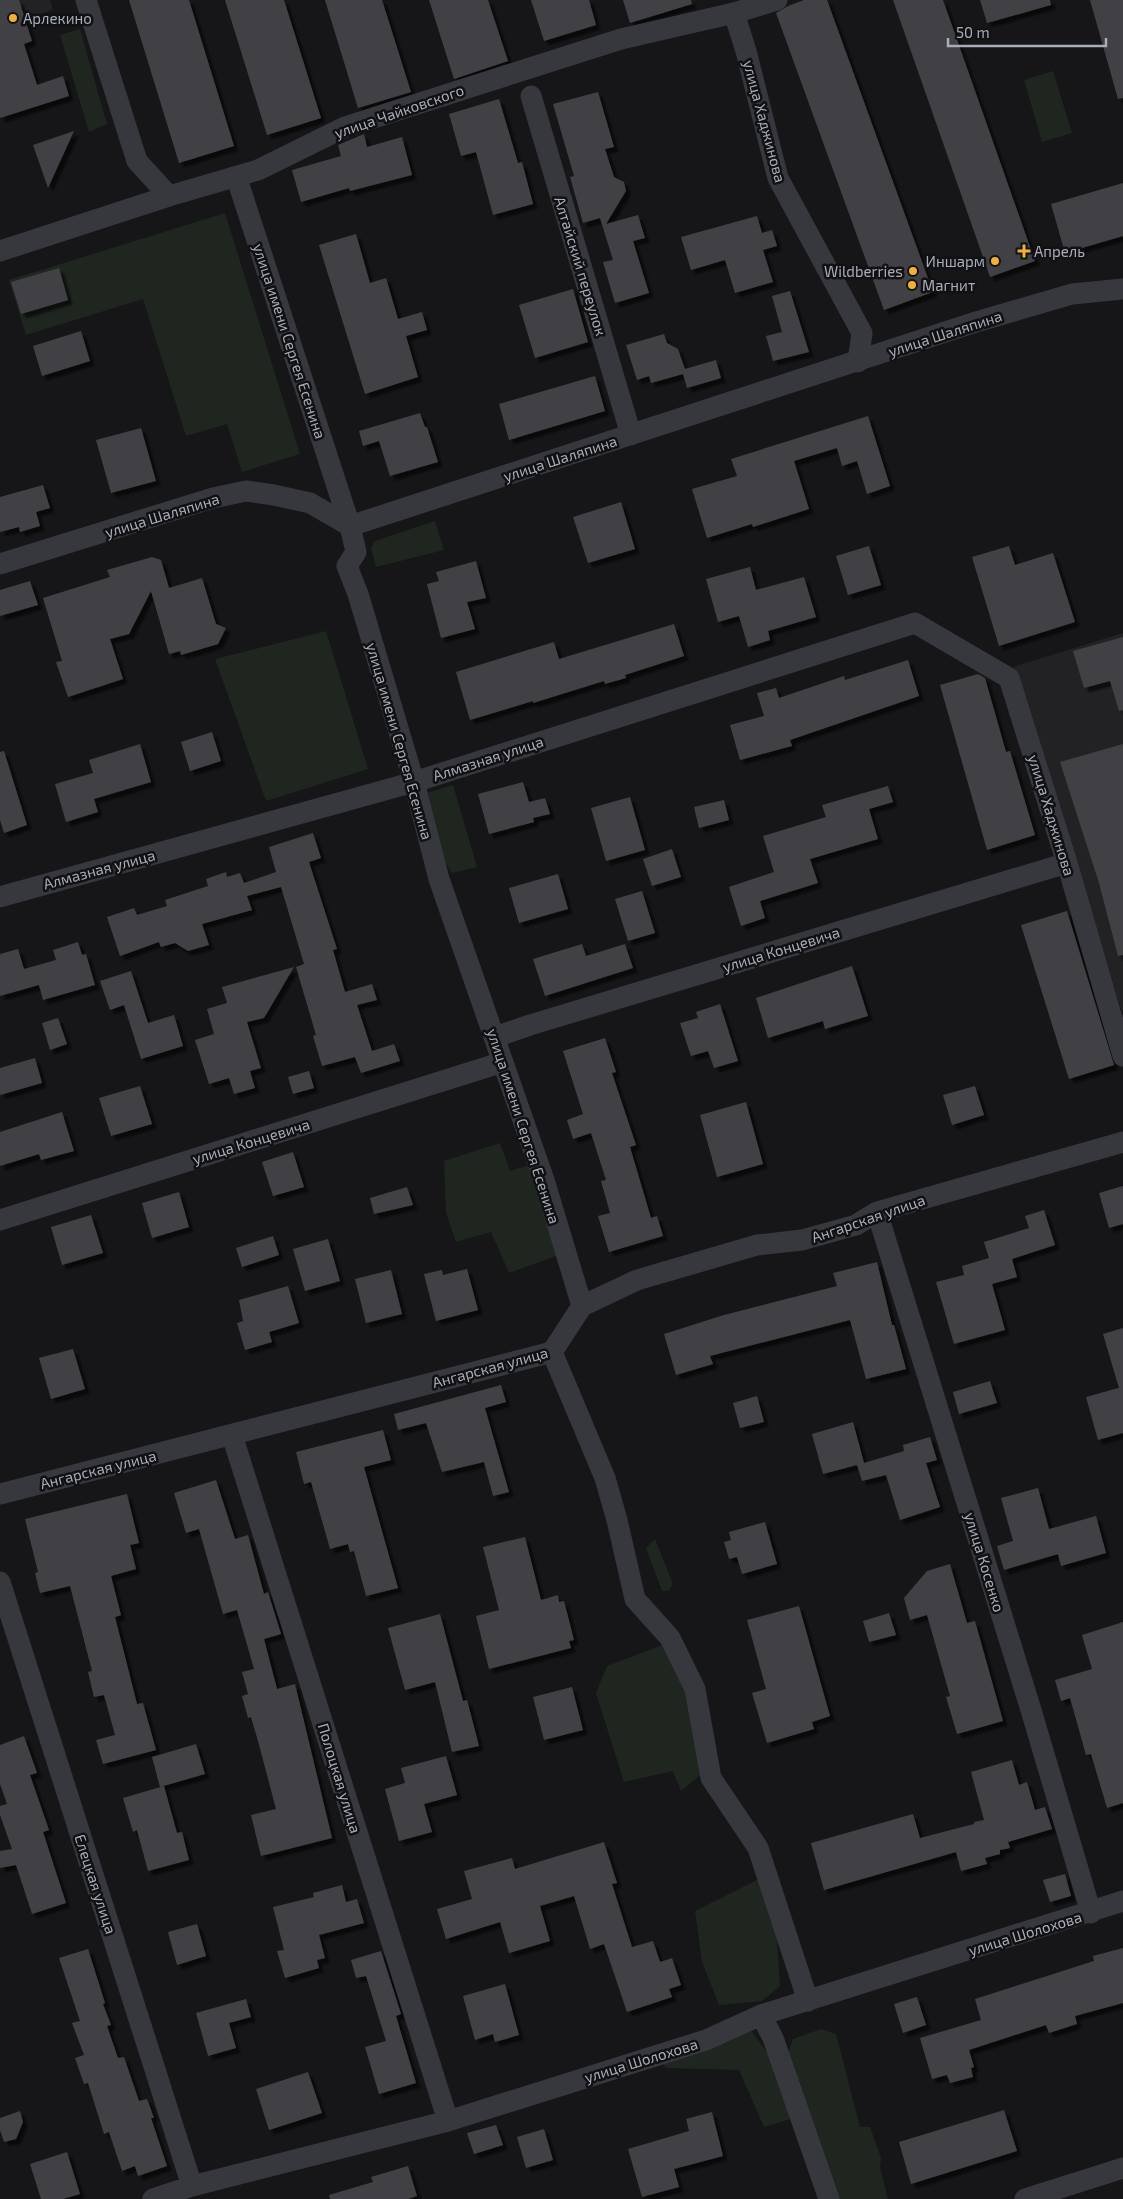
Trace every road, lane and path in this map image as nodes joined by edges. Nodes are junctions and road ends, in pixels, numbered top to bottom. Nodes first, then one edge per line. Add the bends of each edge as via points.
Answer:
1 (86, 0) edge
2 (777, 0) edge
3 (734, 12) junction
4 (531, 96) dead end
5 (233, 177) junction
6 (170, 196) junction
7 (0, 251) edge
8 (1123, 289) edge
9 (858, 362) junction
10 (631, 435) junction
11 (350, 526) junction
12 (0, 564) edge
13 (915, 623) joint
14 (414, 782) junction
15 (1067, 863) junction
16 (0, 896) edge
17 (495, 1037) junction
18 (1123, 1056) edge
19 (503, 1062) junction
20 (1123, 1142) edge
21 (877, 1212) junction
22 (0, 1220) edge
23 (582, 1306) junction
24 (552, 1352) junction
25 (232, 1435) junction
26 (0, 1494) edge
27 (0, 1582) edge
28 (1123, 1901) edge
29 (1092, 1913) junction
30 (808, 2001) junction
31 (761, 2015) junction
32 (448, 2121) junction
33 (1123, 2168) edge
34 (192, 2186) junction
35 (153, 2199) edge
36 (829, 2199) edge
37 (1025, 2199) edge

1 - 6 street via 137,161
2 - 3 street, улица Чайковского
3 - 5 street, улица Чайковского via 621,39 345,127 258,170
3 - 9 street, улица Хаджинова via 778,178 862,333
4 - 10 street, Алтайский переулок
5 - 6 street, улица Чайковского
5 - 11 street, улица имени Сергея Есенина via 239,184
6 - 7 street, улица Чайковского
8 - 9 street, улица Шаляпина via 1072,294
9 - 10 street, улица Шаляпина
10 - 11 street, улица Шаляпина
11 - 12 street, улица Шаляпина via 310,503 246,491 213,498
11 - 14 street, улица имени Сергея Есенина via 356,552 347,566
13 - 14 street, Алмазная улица
13 - 15 street, улица Хаджинова via 1009,678
14 - 16 street, Алмазная улица
14 - 17 street, улица имени Сергея Есенина via 439,878
15 - 17 street, улица Концевича
15 - 18 street, улица Хаджинова
17 - 19 street, улица имени Сергея Есенина
19 - 22 street, улица Концевича
19 - 23 street, улица имени Сергея Есенина via 544,1180
20 - 21 street, Ангарская улица
21 - 23 street, Ангарская улица via 856,1225 829,1233 758,1245 637,1280
21 - 29 street, улица Косенко
23 - 24 street, Ангарская улица
24 - 25 street, Ангарская улица
24 - 30 street via 605,1478 635,1599 670,1638 695,1689 711,1778 758,1848
25 - 26 street, Ангарская улица
25 - 32 street, Полоцкая улица
27 - 34 street, Елецкая улица
28 - 29 street, улица Шолохова
29 - 30 street, улица Шолохова
30 - 31 street, улица Шолохова
31 - 32 street, улица Шолохова via 706,2040
31 - 36 street via 773,2038
32 - 34 street, улица Шолохова
33 - 37 street
34 - 35 street, улица Шолохова

